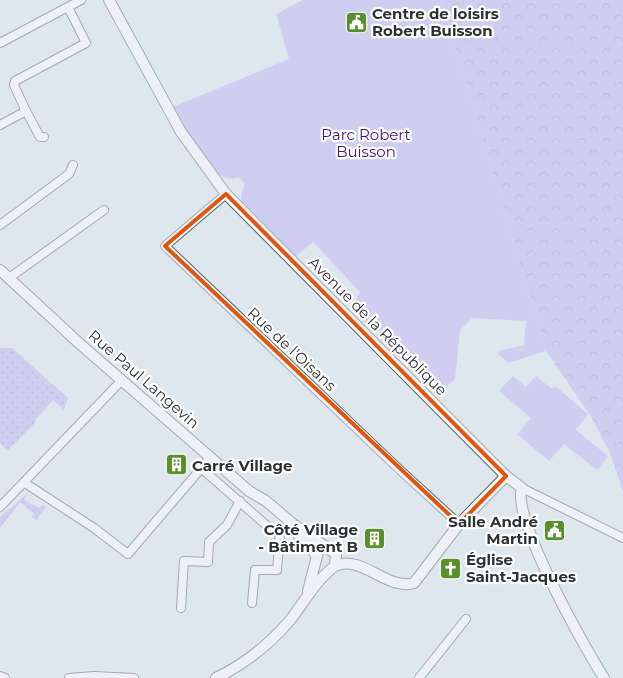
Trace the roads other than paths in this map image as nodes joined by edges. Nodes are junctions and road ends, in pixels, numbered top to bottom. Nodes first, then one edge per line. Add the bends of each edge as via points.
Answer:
1 (81, 0) edge
2 (109, 0) edge
3 (68, 7) junction
4 (0, 43) edge
5 (26, 111) junction
6 (0, 125) edge
7 (44, 137) dead end
8 (72, 165) dead end
9 (226, 194) junction
10 (104, 210) dead end
11 (0, 225) edge
12 (0, 270) edge
13 (9, 278) junction
14 (122, 380) junction
15 (210, 458) junction
16 (201, 468) junction
17 (506, 476) junction
18 (25, 483) junction
19 (522, 488) junction
20 (240, 501) junction
21 (0, 507) edge
22 (459, 524) junction
23 (286, 528) junction
24 (623, 538) edge
25 (332, 550) junction
26 (316, 558) junction
27 (358, 566) junction
28 (333, 567) junction
29 (305, 598) junction
30 (252, 603) dead end
31 (181, 608) dead end
32 (466, 620) dead end
33 (0, 676) edge
34 (5, 678) edge
35 (69, 678) edge
36 (134, 678) edge
37 (216, 678) edge
38 (420, 678) edge
39 (604, 678) edge

1 - 3 street
2 - 9 street, Avenue de la République via 182,132
3 - 4 street
3 - 5 street via 86,43 16,81 14,85
5 - 6 street
5 - 7 street via 40,137
8 - 11 street via 69,174
9 - 17 street, Avenue de la République
9 - 22 street, Rue de l'Oisans via 165,246
10 - 13 street
12 - 13 street, Rue Paul Langevin
13 - 14 street, Rue Paul Langevin
14 - 15 street, Rue Paul Langevin
14 - 18 street
15 - 16 street
15 - 23 street, Rue Paul Langevin via 261,500
16 - 18 street via 128,554
16 - 20 street
17 - 19 street, Avenue de la République
17 - 22 street
18 - 21 street
19 - 24 street
19 - 39 street via 522,505 536,548
20 - 23 street via 273,531
20 - 31 street via 227,526 209,542 208,562 184,561
22 - 27 street via 414,583 401,583
23 - 25 street, Rue Paul Langevin
23 - 26 street, Rue Paul Langevin via 309,543
23 - 30 street via 277,570 255,570
25 - 26 street via 320,550
25 - 27 street, Rue Paul Langevin
25 - 28 street via 337,558
26 - 28 street via 320,568
26 - 29 street
27 - 28 street via 348,563
28 - 29 street
29 - 37 street via 291,618 253,656
32 - 38 street
33 - 34 street
35 - 36 street

